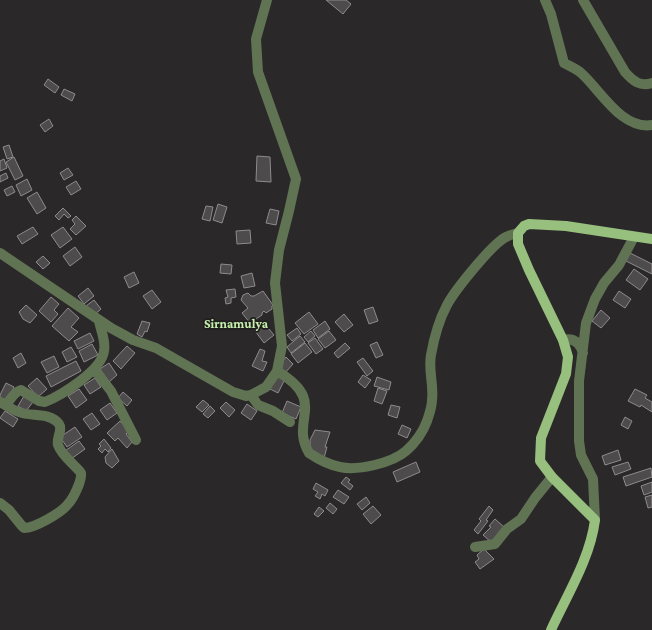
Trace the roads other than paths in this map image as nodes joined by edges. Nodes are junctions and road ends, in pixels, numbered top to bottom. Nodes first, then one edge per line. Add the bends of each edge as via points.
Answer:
1 (267, 0) edge
2 (545, 0) edge
3 (583, 0) edge
4 (652, 83) edge
5 (652, 125) edge
6 (518, 233) junction
7 (634, 237) junction
8 (652, 239) edge
9 (0, 253) edge
10 (99, 321) junction
11 (563, 340) junction
12 (583, 353) junction
13 (94, 369) junction
14 (277, 371) junction
15 (250, 395) junction
16 (3, 404) edge
17 (290, 422) dead end
18 (136, 440) dead end
19 (552, 477) junction
20 (0, 503) edge
21 (595, 520) junction
22 (475, 547) dead end
23 (551, 630) edge

1 - 14 street via 256,39 258,72 296,179 278,250 275,283 282,346
2 - 5 street via 564,63 580,72 593,84 605,101 624,117 638,124
3 - 4 street via 625,72 638,84
6 - 7 main road via 529,224 566,226
6 - 11 main road via 518,244
6 - 14 street via 506,236 497,243 467,276 447,305 437,329 431,356 432,401 418,438 406,452 362,468 338,467 309,454 303,434 306,402 297,385
7 - 8 main road
7 - 12 street via 595,299 586,323
9 - 10 street
10 - 13 street via 105,344 101,362
10 - 15 street via 133,340 156,348 233,392
11 - 12 street via 575,340 580,344
11 - 19 main road via 568,357 566,374 541,438 540,461
12 - 21 street via 579,381 579,441 581,455 593,479
13 - 16 street via 49,400 42,402 21,390
13 - 18 street via 111,391
14 - 15 street via 266,387
15 - 17 street via 258,405
16 - 20 street via 18,412 52,418 60,425 58,445 82,477 68,504 54,515 30,527 24,528
19 - 21 main road
19 - 22 street via 521,519 507,529 495,544
21 - 23 main road via 589,550

